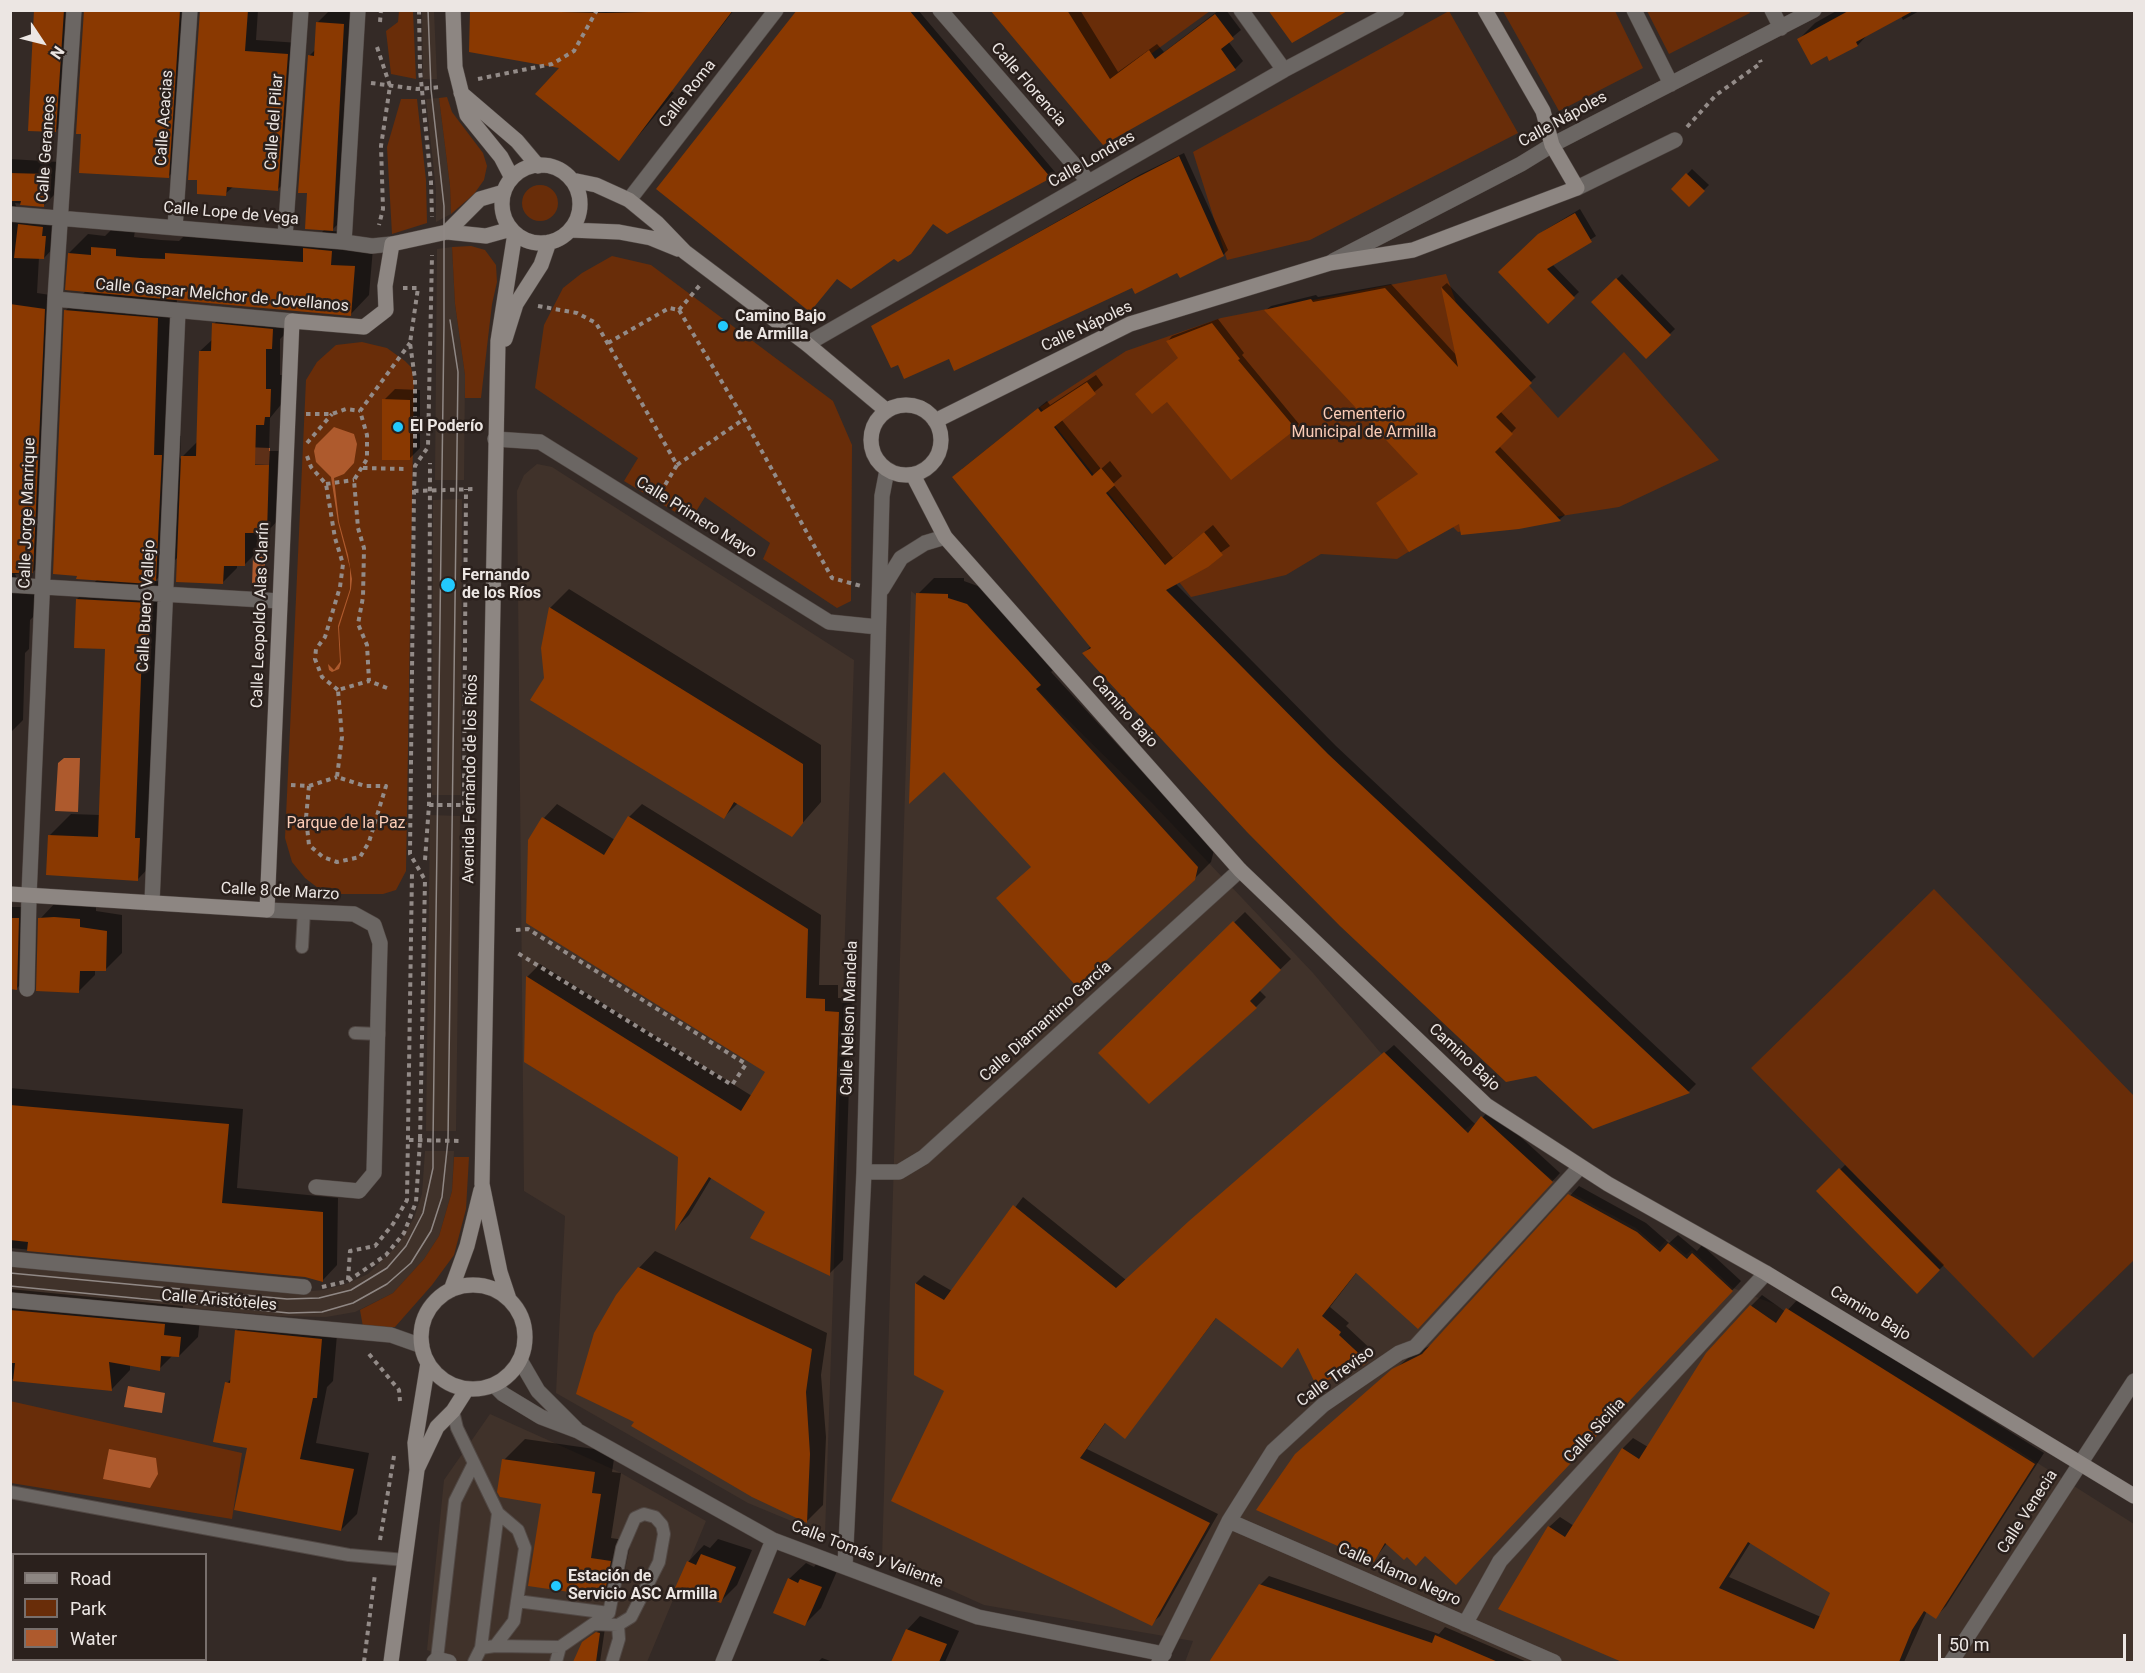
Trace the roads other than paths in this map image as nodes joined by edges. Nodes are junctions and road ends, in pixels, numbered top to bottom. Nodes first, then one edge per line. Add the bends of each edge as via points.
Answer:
1 (74, 10) edge
2 (190, 10) edge
3 (301, 10) edge
4 (358, 10) edge
5 (453, 10) edge
6 (776, 10) edge
7 (940, 10) edge
8 (1241, 10) edge
9 (1397, 10) edge
10 (1485, 10) edge
11 (1634, 10) edge
12 (1772, 10) edge
13 (1814, 10) edge
14 (1781, 28) junction
15 (1284, 70) junction
16 (1671, 84) junction
17 (461, 93) junction
18 (1675, 140) road end
19 (1552, 145) junction
20 (538, 166) junction
21 (512, 178) junction
22 (572, 180) junction
23 (1089, 183) junction
24 (1577, 188) junction
25 (504, 192) junction
26 (629, 200) junction
27 (10, 214) edge
28 (61, 218) junction
29 (175, 228) junction
30 (570, 230) junction
31 (513, 231) junction
32 (447, 232) junction
33 (285, 237) junction
34 (344, 242) junction
35 (549, 242) junction
36 (392, 244) junction
37 (685, 252) junction
38 (1330, 263) junction
39 (55, 299) junction
40 (178, 311) junction
41 (292, 321) junction
42 (807, 344) junction
43 (497, 375) junction
44 (887, 411) junction
45 (935, 421) junction
46 (495, 439) junction
47 (887, 470) junction
48 (913, 475) junction
49 (945, 537) junction
50 (10, 585) edge
51 (44, 587) junction
52 (881, 592) junction
53 (166, 594) junction
54 (280, 602) junction
55 (878, 627) junction
56 (1240, 870) junction
57 (10, 894) edge
58 (29, 895) junction
59 (152, 902) junction
60 (267, 910) junction
61 (304, 911) junction
62 (302, 947) dead end
63 (27, 989) dead end
64 (355, 1034) dead end
65 (379, 1034) junction
66 (1580, 1167) junction
67 (864, 1172) junction
68 (482, 1184) junction
69 (316, 1187) dead end
70 (10, 1258) edge
71 (1766, 1273) junction
72 (304, 1287) dead end
73 (451, 1290) junction
74 (509, 1299) junction
75 (10, 1300) edge
76 (422, 1346) junction
77 (520, 1360) junction
78 (428, 1363) junction
79 (2134, 1381) edge
80 (494, 1385) junction
81 (467, 1389) junction
82 (453, 1412) junction
83 (578, 1431) junction
84 (2082, 1462) junction
85 (474, 1463) junction
86 (417, 1470) junction
87 (10, 1492) edge
88 (2134, 1496) edge
89 (498, 1513) junction
90 (1229, 1521) junction
91 (773, 1540) junction
92 (405, 1560) junction
93 (845, 1566) junction
94 (517, 1601) junction
95 (609, 1612) junction
96 (594, 1624) junction
97 (1465, 1624) junction
98 (618, 1626) junction
99 (495, 1646) junction
100 (560, 1647) junction
101 (482, 1648) junction
102 (1163, 1660) edge
103 (440, 1661) edge
104 (391, 1662) edge
105 (474, 1662) edge
106 (556, 1662) edge
107 (612, 1662) edge
108 (723, 1662) edge
109 (1554, 1662) edge
110 (1952, 1662) edge

1 - 28 street, Calle Geraneos
2 - 29 street, Calle Acacias
3 - 33 street, Calle del Pilar
4 - 34 street
5 - 17 street via 454,58
6 - 26 street, Calle Roma
7 - 23 street, Calle Florencia
8 - 15 street
9 - 15 street, Calle Londres
10 - 19 street via 1543,111
11 - 16 street
12 - 14 street
13 - 14 street, Calle Nápoles
14 - 16 street, Calle Nápoles
15 - 23 street, Calle Londres
16 - 19 street, Calle Nápoles
17 - 20 street via 517,141
17 - 21 street via 467,115 501,157
18 - 24 street, Calle Nápoles
19 - 24 street
19 - 38 street, Calle Nápoles
20 - 21 street
20 - 22 street via 555,168
21 - 25 street
22 - 26 street via 596,185
22 - 30 street via 580,205
23 - 42 street, Calle Londres
24 - 38 street, Calle Nápoles via 1413,250
25 - 31 street via 503,211
25 - 32 street via 480,199
26 - 37 street
27 - 28 street, Calle Lope de Vega
28 - 29 street, Calle Lope de Vega
28 - 39 street, Calle Jorge Manrique
29 - 33 street, Calle Lope de Vega
30 - 35 street
30 - 37 street via 651,238
31 - 32 street, Calle Lope de Vega via 486,236
31 - 35 street via 531,242
31 - 43 street, Avenida Fernando de los Ríos
32 - 36 street, Calle Lope de Vega
33 - 34 street, Calle Lope de Vega
34 - 36 street, Calle Lope de Vega
35 - 43 street, Avenida Fernando de los Ríos via 541,265 516,304
36 - 41 street, Calle Gaspar Melchor de Jovellanos via 385,286 386,310 364,327
37 - 42 street
38 - 45 street, Calle Nápoles via 1130,324
39 - 40 street, Calle Gaspar Melchor de Jovellanos
39 - 51 street, Calle Jorge Manrique
40 - 41 street, Calle Gaspar Melchor de Jovellanos
40 - 53 street, Calle Buero Vallejo
41 - 54 street, Calle Leopoldo Alas Clarín
42 - 44 street
43 - 46 street, Avenida Fernando de los Ríos
44 - 45 street via 905,405 916,407
44 - 47 street via 873,429 871,441 874,456
45 - 48 street via 941,440 939,452 930,467
46 - 55 street, Calle Primero Mayo via 540,442 829,622
46 - 68 street, Avenida Fernando de los Ríos
47 - 48 street via 902,476
47 - 52 street, Calle Nelson Mandela via 882,496
48 - 49 street, Camino Bajo
49 - 52 street via 925,543 901,558
49 - 56 street, Camino Bajo
50 - 51 street
51 - 53 street
51 - 58 street, Calle Jorge Manrique
52 - 55 street, Calle Nelson Mandela
53 - 54 street
53 - 59 street, Calle Buero Vallejo
54 - 60 street, Calle Leopoldo Alas Clarín
55 - 67 street, Calle Nelson Mandela
56 - 66 street, Camino Bajo via 1486,1105
56 - 67 street, Calle Diamantino García via 924,1157 899,1172
57 - 58 street, Calle 8 de Marzo
58 - 59 street, Calle 8 de Marzo
58 - 63 street, Calle Jorge Manrique
59 - 60 street, Calle 8 de Marzo
60 - 61 street, Calle 8 de Marzo
61 - 62 lane
61 - 65 street, Calle 8 de Marzo via 354,914 374,925 380,943
64 - 65 lane
65 - 69 street, Calle 8 de Marzo via 374,1173 360,1191
66 - 71 street, Camino Bajo
66 - 90 street, Calle Treviso via 1415,1347 1399,1353 1323,1405 1273,1450
67 - 93 street, Calle Nelson Mandela
68 - 73 street, Avenida Fernando de los Ríos via 467,1246
68 - 74 street, Avenida Fernando de los Ríos
70 - 72 street, Calle Aristóteles
71 - 84 street, Camino Bajo
71 - 97 street, Calle Sicilia via 1500,1561
73 - 74 street via 482,1285
73 - 76 street via 437,1299 427,1313
74 - 77 street via 525,1328
75 - 76 street, Calle Aristóteles via 391,1335
76 - 78 street
77 - 80 street
77 - 83 street, Calle Tomás y Valiente via 538,1391
78 - 81 street via 438,1376
78 - 86 street via 415,1443
79 - 84 street, Calle Venecia
80 - 81 street
80 - 83 street, Calle Tomás y Valiente via 541,1417
81 - 82 street
82 - 85 lane
82 - 86 street via 437,1427
83 - 91 street, Calle Tomás y Valiente
84 - 88 street, Camino Bajo
84 - 110 street, Calle Venecia
85 - 89 lane
85 - 103 lane via 455,1501
86 - 92 street
87 - 92 lane via 349,1555
89 - 94 lane via 518,1530 525,1548
89 - 101 lane
90 - 97 street, Calle Álamo Negro
90 - 102 street, Calle Treviso
91 - 93 street, Calle Tomás y Valiente
91 - 108 street
92 - 104 street
93 - 102 street, Calle Tomás y Valiente via 978,1617
94 - 95 lane
94 - 99 lane via 514,1621
95 - 96 lane
95 - 98 lane via 622,1548 635,1518 644,1514 655,1517 664,1534 659,1562 631,1617
96 - 98 lane
96 - 100 lane
97 - 109 street, Calle Álamo Negro
98 - 107 lane
99 - 100 lane
99 - 101 lane
100 - 106 lane
101 - 105 lane

